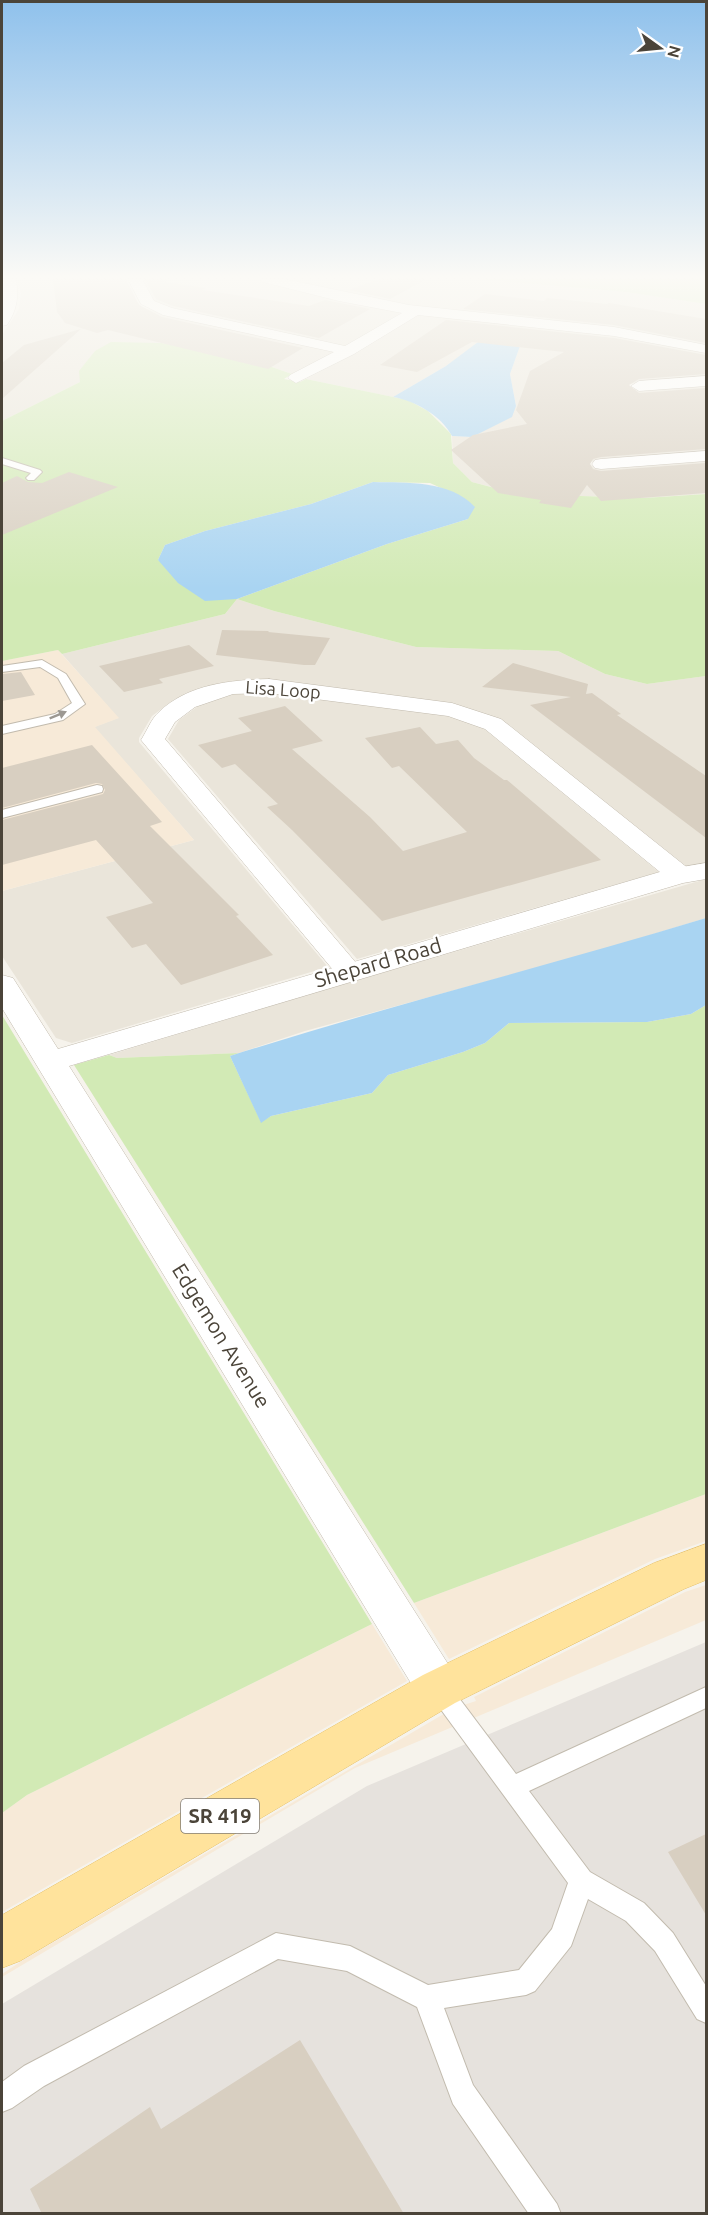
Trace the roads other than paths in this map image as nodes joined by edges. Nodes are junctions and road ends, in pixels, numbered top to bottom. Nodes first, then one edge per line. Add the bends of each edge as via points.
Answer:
1 (688, 382) edge
2 (639, 386) dead end
3 (706, 456) edge
4 (2, 461) edge
5 (601, 464) dead end
6 (31, 478) dead end
7 (2, 669) edge
8 (2, 730) edge
9 (97, 789) dead end
10 (2, 814) edge
11 (693, 873) edge
12 (350, 971) junction
13 (2, 984) edge
14 (51, 1061) junction
15 (706, 1562) edge
16 (439, 1689) junction
17 (706, 1697) edge
18 (512, 1787) junction
19 (581, 1881) junction
20 (2, 1943) edge
21 (427, 1998) junction
22 (706, 2010) edge
23 (2, 2098) edge
24 (547, 2214) edge

1 - 2 street
3 - 5 street
4 - 6 lane via 37,472
8 -> 7 lane via 59,717 79,704 62,676 42,663
9 - 10 lane
11 - 12 street, Shepard Road
11 - 12 street, Lisa Loop via 493,724 452,710 269,686 230,687 187,702 166,718 153,740
12 - 14 street, Shepard Road
13 - 14 street, Edgemon Avenue
14 - 16 street, Edgemon Avenue
15 - 16 main road, SR 419 via 669,1576
16 - 18 lane
16 - 20 main road, SR 419
17 - 18 lane
18 - 19 lane
19 - 21 lane via 562,1937 526,1982
19 - 22 lane via 635,1912 664,1941
21 - 23 lane via 350,1959 276,1946 34,2076
21 - 24 lane via 463,2094

